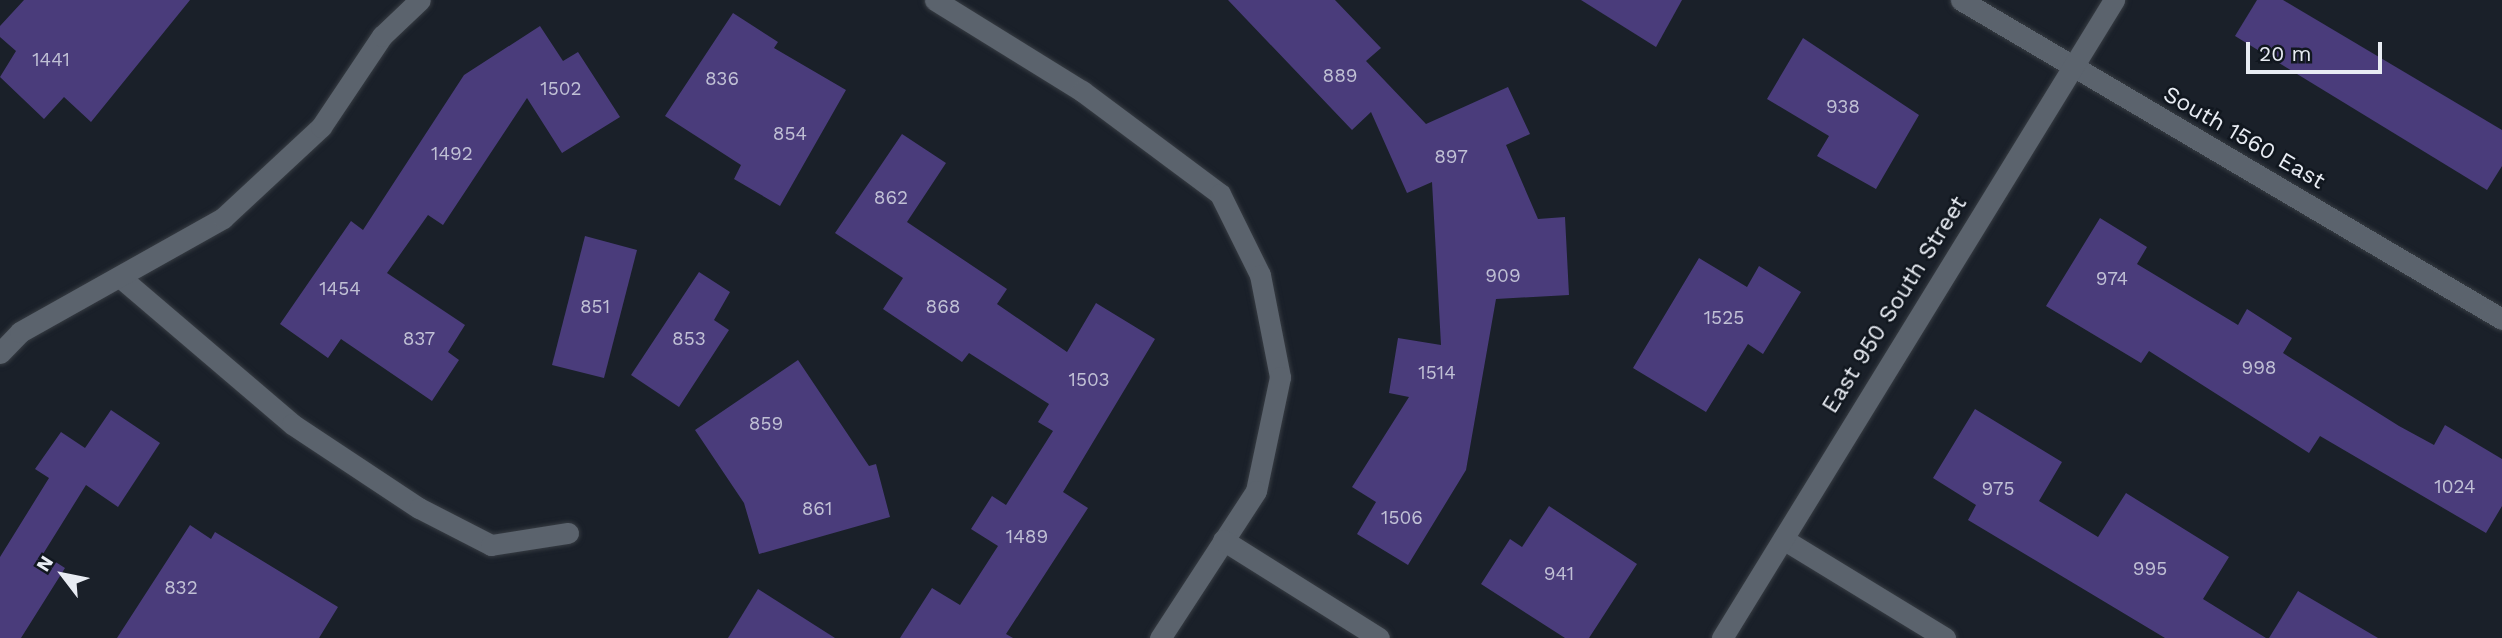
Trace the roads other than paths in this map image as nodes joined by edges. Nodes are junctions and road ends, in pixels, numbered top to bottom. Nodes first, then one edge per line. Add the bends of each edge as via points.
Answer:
1 (420, 0) edge
2 (935, 0) edge
3 (1961, 0) edge
4 (2114, 0) edge
5 (2072, 68) junction
6 (120, 277) junction
7 (2502, 319) edge
8 (0, 353) edge
9 (568, 533) dead end
10 (1783, 539) junction
11 (1223, 540) junction
12 (1160, 638) edge
13 (1379, 638) edge
14 (1722, 638) edge
15 (1945, 638) edge

1 - 6 street via 382,36 321,127 223,218
2 - 11 street via 1083,92 1220,194 1260,275 1280,377 1256,491
3 - 5 street, South 1560 East
4 - 5 street, East 950 South Street
5 - 7 street, South 1560 East
5 - 10 street, East 950 South Street
6 - 8 street via 20,332
6 - 9 street via 292,424 419,508 491,545
10 - 14 street, East 950 South Street
10 - 15 street
11 - 12 street
11 - 13 street

